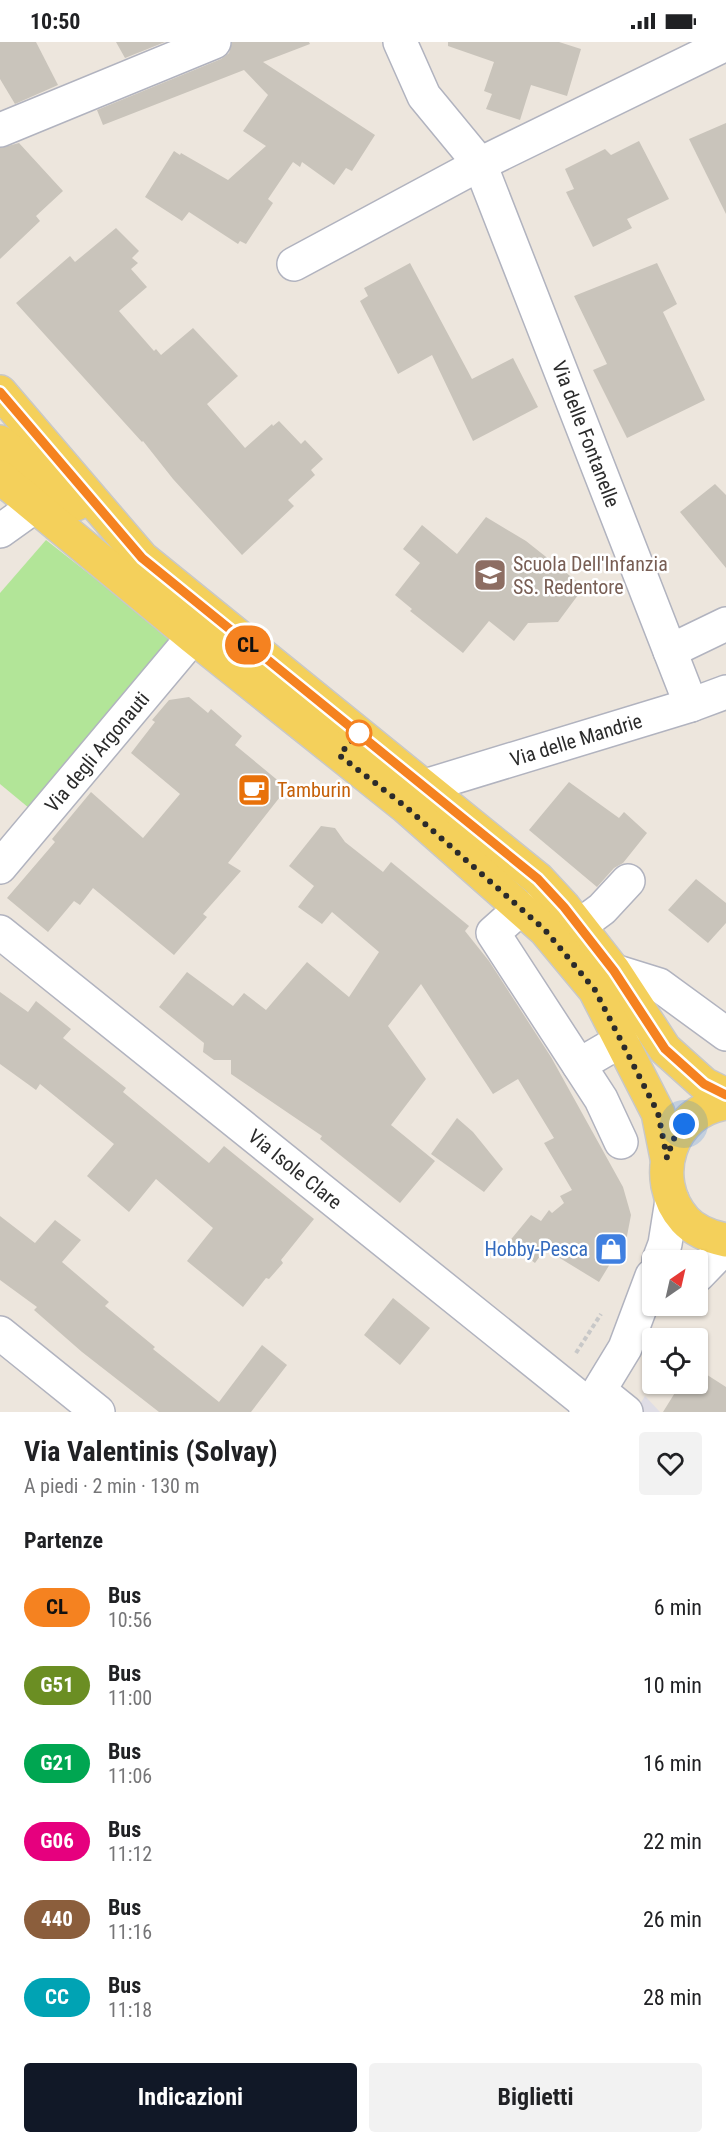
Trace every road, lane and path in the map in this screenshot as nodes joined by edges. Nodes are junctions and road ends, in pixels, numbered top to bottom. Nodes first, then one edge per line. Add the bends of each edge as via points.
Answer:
1 (214, 42) edge
2 (400, 42) edge
3 (726, 44) edge
4 (0, 130) edge
5 (480, 164) junction
6 (294, 264) dead end
7 (0, 392) edge
8 (0, 442) edge
9 (0, 477) edge
10 (35, 506) junction
11 (0, 531) edge
12 (133, 569) junction
13 (726, 624) edge
14 (194, 637) junction
15 (670, 651) junction
16 (726, 692) edge
17 (691, 705) junction
18 (425, 786) junction
19 (0, 867) edge
20 (628, 882) dead end
21 (521, 908) junction
22 (579, 926) junction
23 (0, 932) edge
24 (614, 971) junction
25 (726, 1035) edge
26 (622, 1040) junction
27 (579, 1065) junction
28 (726, 1095) edge
29 (726, 1103) edge
30 (621, 1142) dead end
31 (667, 1158) junction
32 (672, 1200) junction
33 (726, 1240) edge
34 (726, 1246) edge
35 (663, 1250) edge
36 (708, 1265) edge
37 (642, 1303) edge
38 (603, 1311) dead end
39 (657, 1316) edge
40 (0, 1333) edge
41 (625, 1348) junction
42 (558, 1380) junction
43 (592, 1403) edge
44 (98, 1412) edge
45 (626, 1412) edge

1 - 4 street
2 - 5 street, Via delle Fontanelle via 424,96
3 - 5 street
5 - 6 street
5 - 15 street, Via delle Fontanelle
7 - 12 main road
8 - 12 main road
9 - 10 main road
10 - 11 street
10 - 12 main road
12 - 14 main road
12 - 18 main road
13 - 15 street
14 - 19 street, Via degli Argonauti
14 - 21 main road via 406,807
15 - 17 street, Via delle Fontanelle
16 - 17 street, Via delle Mandrie
17 - 18 street, Via delle Mandrie
18 - 22 main road via 538,879
20 - 22 street
21 - 26 main road via 545,930 595,990
21 - 27 street via 493,933
22 - 24 main road
23 - 42 street, Via Isole Clare
24 - 25 street via 659,985
24 - 28 main road via 665,1049 704,1084
26 - 27 street
26 - 31 main road via 658,1113
27 - 30 street via 601,1099
29 - 31 main road via 700,1111 684,1124
31 - 32 main road via 666,1179
32 - 33 main road via 686,1221 706,1235
32 - 35 street
34 - 36 street
37 - 41 street
38 - 42 path
39 - 41 street
40 - 44 street
41 - 43 street
42 - 43 street, Via Isole Clare
43 - 45 street, Via Isole Clare

